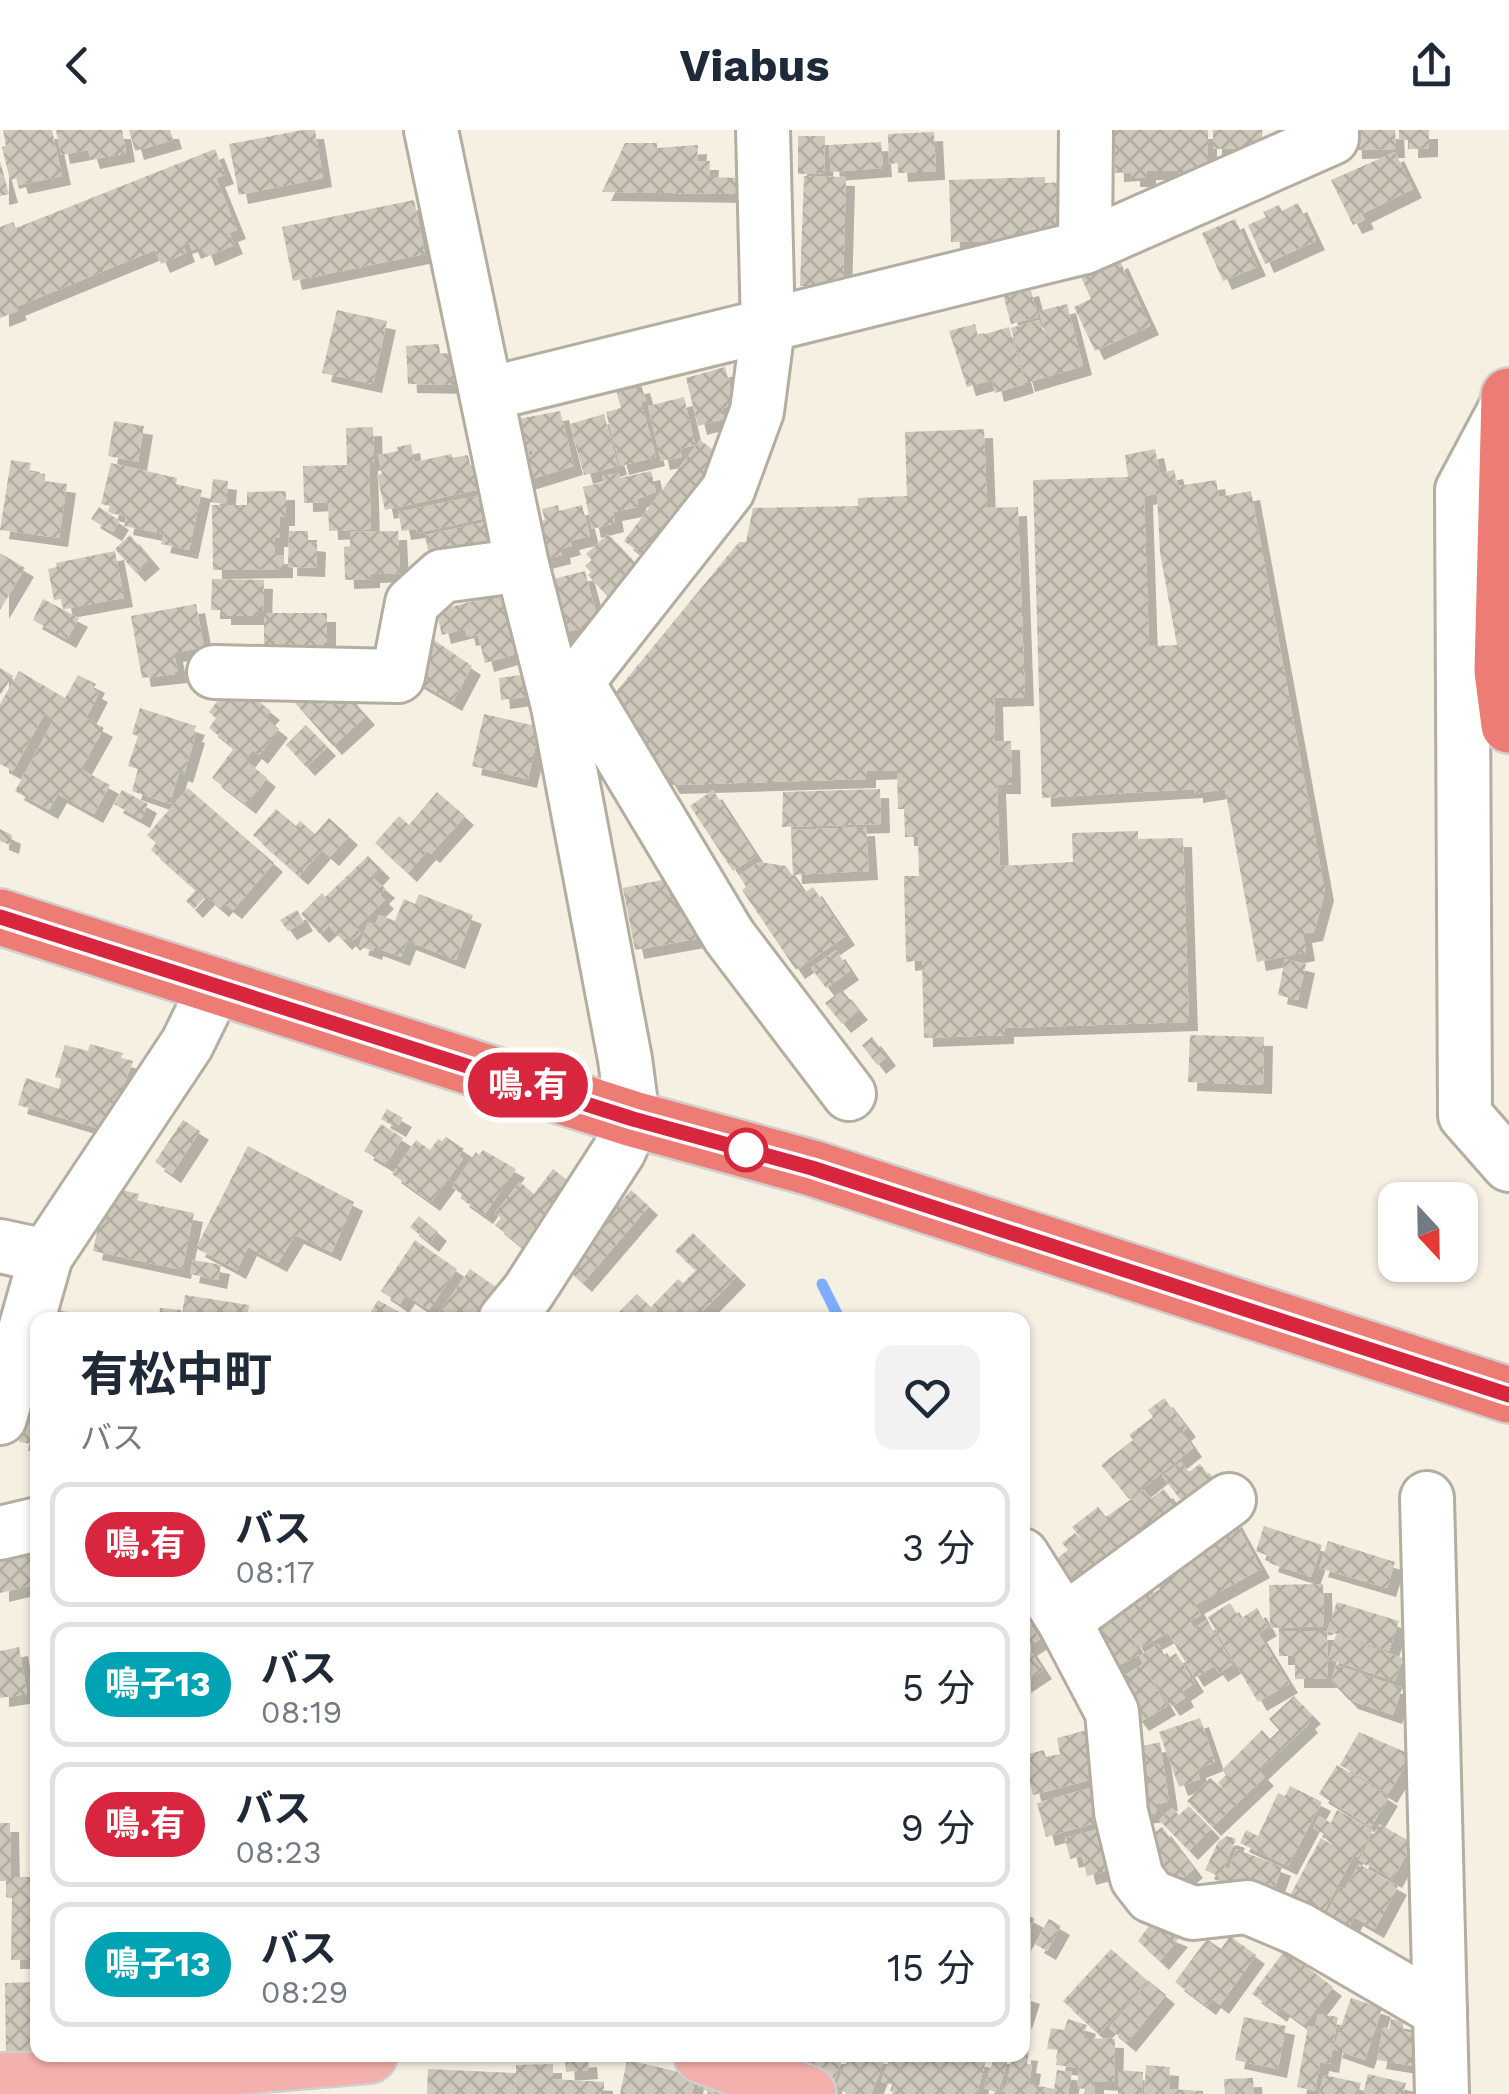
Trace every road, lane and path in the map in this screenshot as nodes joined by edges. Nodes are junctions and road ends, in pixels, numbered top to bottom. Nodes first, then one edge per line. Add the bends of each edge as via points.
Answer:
1 (431, 130) edge
2 (762, 130) edge
3 (1086, 130) edge
4 (1332, 130) edge
5 (1086, 246) junction
6 (768, 326) junction
7 (488, 394) junction
8 (1509, 399) edge
9 (522, 565) junction
10 (214, 672) dead end
11 (568, 694) junction
12 (1509, 725) edge
13 (0, 917) edge
14 (216, 984) junction
15 (849, 1094) dead end
16 (633, 1119) junction
17 (1509, 1165) edge
18 (23, 1251) edge
19 (512, 1312) edge
20 (1509, 1394) edge
21 (0, 1418) edge
22 (1427, 1498) dead end
23 (1229, 1500) dead end
24 (30, 1526) edge
25 (0, 1533) edge
26 (1030, 1568) edge
27 (1064, 1621) junction
28 (1440, 2011) junction
29 (255, 2062) edge
30 (721, 2062) edge
31 (0, 2080) edge
32 (808, 2094) edge
33 (1442, 2094) edge

1 - 7 street
2 - 6 street
3 - 5 street
4 - 5 street via 1332,138
5 - 6 street
6 - 7 street
6 - 11 street via 757,410 728,490
7 - 9 street
8 - 12 highway via 1502,670
8 - 17 street via 1462,490 1465,1115
9 - 10 street via 442,576 412,603 398,676
9 - 11 street
11 - 15 street via 729,936
11 - 16 street
13 - 14 highway
14 - 16 highway
14 - 18 street via 187,1044
16 - 19 street via 619,1151
16 - 20 highway via 812,1168
18 - 21 street
22 - 28 street
23 - 27 street
24 - 25 street
26 - 27 street
27 - 28 street via 1112,1712 1121,1812 1137,1878 1151,1896 1193,1913 1247,1907 1299,1929
28 - 33 street
29 - 31 main road via 75,2080
30 - 32 main road

